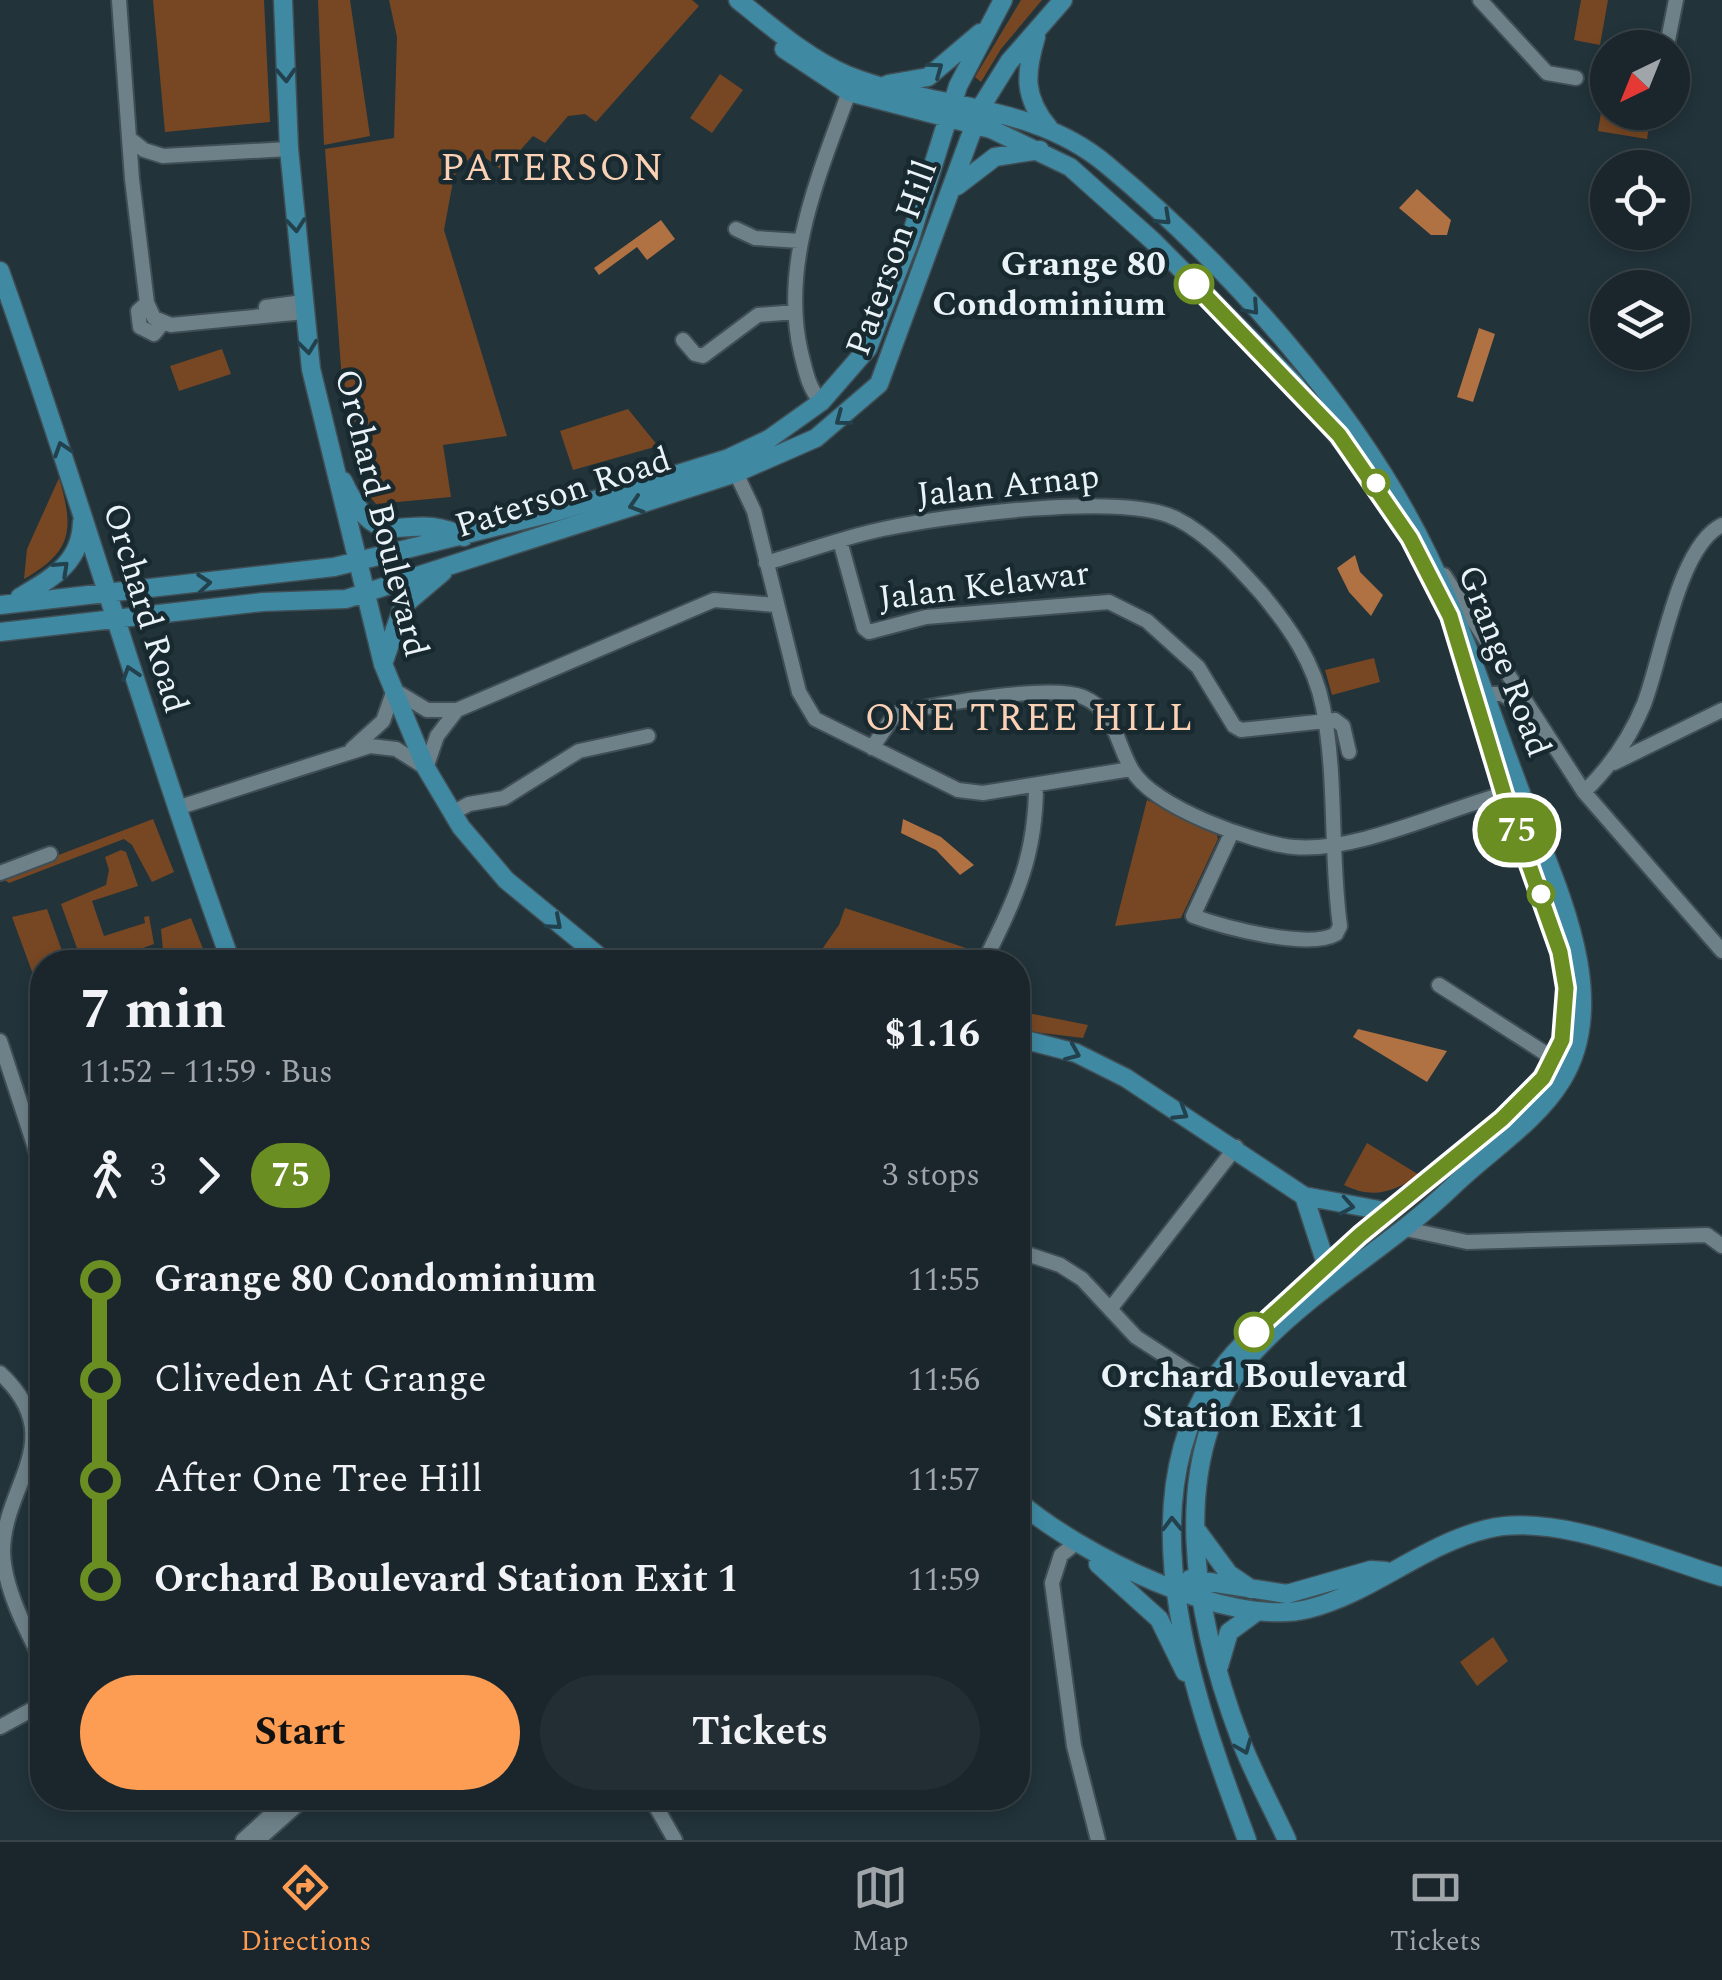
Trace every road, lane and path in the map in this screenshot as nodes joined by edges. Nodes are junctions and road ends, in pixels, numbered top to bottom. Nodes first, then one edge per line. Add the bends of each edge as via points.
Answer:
1 (119, 0) edge
2 (283, 0) edge
3 (721, 0) edge
4 (738, 0) edge
5 (1003, 0) edge
6 (1063, 0) edge
7 (1480, 0) edge
8 (1676, 0) edge
9 (1039, 27) junction
10 (984, 30) junction
11 (1670, 30) edge
12 (1576, 78) dead end
13 (877, 85) junction
14 (849, 92) junction
15 (950, 112) junction
16 (978, 116) junction
17 (1052, 131) junction
18 (129, 138) junction
19 (289, 148) junction
20 (1041, 150) junction
21 (162, 156) junction
22 (1103, 161) junction
23 (132, 179) junction
24 (1093, 184) junction
25 (953, 188) junction
26 (736, 230) dead end
27 (800, 241) junction
28 (0, 272) edge
29 (303, 307) junction
30 (794, 312) junction
31 (683, 340) dead end
32 (1284, 345) junction
33 (1268, 358) junction
34 (816, 396) junction
35 (329, 452) junction
36 (733, 465) junction
37 (82, 512) junction
38 (1722, 524) edge
39 (464, 537) junction
40 (840, 541) junction
41 (1425, 549) junction
42 (464, 558) junction
43 (356, 562) junction
44 (766, 563) junction
45 (107, 592) junction
46 (365, 593) junction
47 (5, 604) edge
48 (776, 605) junction
49 (114, 618) junction
50 (0, 632) edge
51 (383, 664) junction
52 (1509, 674) junction
53 (394, 690) junction
54 (1489, 694) junction
55 (458, 710) junction
56 (1722, 710) edge
57 (1530, 712) junction
58 (1324, 720) junction
59 (648, 736) dead end
60 (872, 748) junction
61 (352, 749) junction
62 (1349, 752) dead end
63 (1613, 763) junction
64 (426, 768) junction
65 (1131, 769) junction
66 (1600, 776) junction
67 (1036, 785) junction
68 (1512, 792) junction
69 (1584, 792) junction
70 (1597, 807) junction
71 (177, 808) junction
72 (452, 813) junction
73 (1232, 832) junction
74 (1334, 844) junction
75 (50, 854) dead end
76 (0, 873) edge
77 (227, 950) edge
78 (591, 950) edge
79 (990, 950) edge
80 (1722, 952) edge
81 (1439, 984) dead end
82 (0, 1041) edge
83 (1030, 1041) edge
84 (1554, 1060) junction
85 (0, 1068) edge
86 (30, 1123) edge
87 (1236, 1148) junction
88 (30, 1152) edge
89 (1304, 1196) junction
90 (1432, 1206) junction
91 (1390, 1212) junction
92 (1406, 1230) junction
93 (1448, 1240) junction
94 (1722, 1246) edge
95 (1030, 1256) edge
96 (1324, 1266) junction
97 (1337, 1282) junction
98 (1111, 1308) junction
99 (0, 1372) edge
100 (1210, 1386) junction
101 (30, 1422) edge
102 (30, 1459) edge
103 (1030, 1512) edge
104 (1196, 1530) junction
105 (1054, 1532) junction
106 (1070, 1546) junction
107 (1098, 1564) junction
108 (1386, 1571) junction
109 (1722, 1577) edge
110 (1173, 1583) junction
111 (1200, 1592) junction
112 (1271, 1594) junction
113 (1255, 1612) junction
114 (30, 1631) edge
115 (1218, 1671) junction
116 (1198, 1700) junction
117 (30, 1711) edge
118 (0, 1727) edge
119 (281, 1810) edge
120 (282, 1810) edge
121 (658, 1810) edge
122 (243, 1840) edge
123 (258, 1840) edge
124 (675, 1840) edge
125 (1098, 1840) edge
126 (1247, 1840) edge
127 (1286, 1840) edge

1 - 18 street
2 -> 19 main road, Orchard Boulevard
3 - 14 main road, Grange Road
4 - 13 main road, Grange Road via 830,67
5 - 10 main road
6 - 9 main road, Paterson Hill
7 - 12 street via 1547,74
8 - 11 street
9 - 16 main road, Paterson Hill
9 - 17 main road via 1025,78 1036,113
13 -> 10 main road via 928,78
10 - 15 main road, Paterson Hill
13 - 15 main road, Grange Road
14 - 15 main road, Grange Road
14 - 27 street
15 - 16 main road, Grange Road
15 - 34 main road, Paterson Hill via 884,314 856,366
16 - 17 main road, Grange Road
16 - 20 main road, Grange Road
16 - 25 main road, Paterson Hill
17 - 22 main road, Grange Road
18 - 21 street
18 - 23 street
19 - 21 street
19 -> 29 main road, Orchard Boulevard
20 - 24 main road, Grange Road
20 - 25 main road via 995,157
21 - 23 street
22 - 24 main road via 1092,171
22 -> 32 main road, Grange Road via 1224,276
23 - 29 street via 155,315
24 - 33 main road, Grange Road
25 -> 36 main road, Paterson Hill via 880,384 816,438
26 - 27 street
27 - 30 street
37 -> 28 main road, Orchard Road
29 -> 35 main road, Orchard Boulevard
30 - 31 street via 758,315 703,356
30 - 34 street
32 - 33 main road via 1284,361
32 - 41 main road, Grange Road via 1346,421
33 - 68 main road, Grange Road via 1339,435 1410,538 1450,616
34 - 36 main road, Paterson Hill via 802,417
35 - 39 main road via 358,510 373,525 444,526
35 - 43 main road, Orchard Boulevard
36 - 39 main road, Paterson Road
36 -> 42 main road, Paterson Road
36 - 44 street via 754,511
37 - 45 main road, Orchard Road
47 -> 37 main road via 70,562 82,540
38 - 63 street via 1696,546 1643,705
39 - 43 main road, Paterson Road
40 - 44 street, Jalan Arnap
40 - 58 street, Jalan Arnap via 884,528 1093,504 1138,506 1177,518 1237,567 1288,626 1312,672
40 - 58 street, Jalan Kelawar via 869,632 926,617 1109,602 1146,621 1198,668 1241,730
41 - 52 street
41 - 54 main road, Grange Road
42 - 46 main road, Paterson Road
42 - 51 main road via 403,606
45 -> 43 main road, Paterson Road
43 - 46 main road, Orchard Boulevard
44 - 48 street
45 - 47 main road, Paterson Road
45 - 49 main road, Orchard Road
46 - 49 main road, Paterson Road
46 - 51 main road, Orchard Boulevard
48 - 55 street via 714,600
48 - 60 street via 799,692 815,720
49 - 50 main road, Paterson Road
71 -> 49 main road, Orchard Road
51 - 53 main road, Orchard Boulevard
52 - 54 street
52 - 57 street
53 - 55 street via 428,710
53 - 61 street via 383,721
53 - 64 main road, Orchard Boulevard
54 - 57 street via 1510,697
54 - 68 main road, Grange Road
55 - 64 street via 437,736
56 - 63 street
57 - 69 street
58 - 62 street via 1343,726
58 - 74 street, Jalan Arnap
59 - 72 street via 579,751 504,798
60 - 65 street via 895,714 1060,692 1096,703 1108,716
60 - 67 street via 958,790
61 - 64 street via 396,749
61 - 71 street
63 - 66 street
64 - 72 main road, Orchard Boulevard
65 - 67 street
65 - 73 street via 1170,801
66 - 69 street
66 - 70 street
67 - 79 street via 1028,869
68 - 74 street
68 - 84 main road, Grange Road via 1560,952 1567,1015
68 - 90 main road, Grange Road via 1583,980 1574,1054 1537,1112
69 - 70 street
70 - 80 street
71 - 77 main road, Orchard Road
72 -> 78 main road, Orchard Boulevard via 506,880
73 - 74 street via 1293,847
73 - 74 street, Jalan Arnap via 1193,916 1250,932 1318,939 1336,934
75 - 76 street
81 - 84 street
82 - 86 street
83 -> 87 main road via 1076,1053 1126,1078
84 - 91 main road, Grange Road via 1502,1119
85 - 88 street
87 - 89 main road
87 - 98 street
89 -> 91 main road
89 - 96 main road
90 - 92 main road, Grange Road
90 - 93 street via 1430,1224
91 - 96 main road, Grange Road
92 - 93 street
92 - 97 main road, Grange Road
93 - 94 street via 1708,1235
95 - 98 street via 1060,1265
96 - 97 main road
96 - 100 main road, Grange Road via 1250,1336
97 - 104 main road, Grange Road via 1258,1348 1224,1390 1204,1453
98 - 100 street via 1136,1337
99 - 101 street
110 -> 100 main road, Grange Road via 1176,1475
102 - 114 street via 4,1544 4,1566
103 - 105 main road
104 - 111 main road, Grange Road
104 - 112 main road via 1229,1574 1246,1588
105 - 106 main road
105 - 110 main road
106 - 107 main road
106 - 125 street via 1060,1555 1052,1583 1074,1746
107 - 110 main road via 1132,1582
107 - 116 main road via 1159,1620
108 - 109 main road via 1487,1529 1525,1525
108 - 112 main road
108 - 113 main road via 1377,1581 1310,1608
110 - 111 main road
110 - 116 main road, Grange Road
111 - 112 main road
111 - 113 main road
111 - 115 main road, Grange Road
113 - 115 main road via 1228,1632
115 -> 127 main road, Grange Road
116 - 126 main road
117 - 118 street
119 - 122 street
120 - 123 street
121 - 124 street

